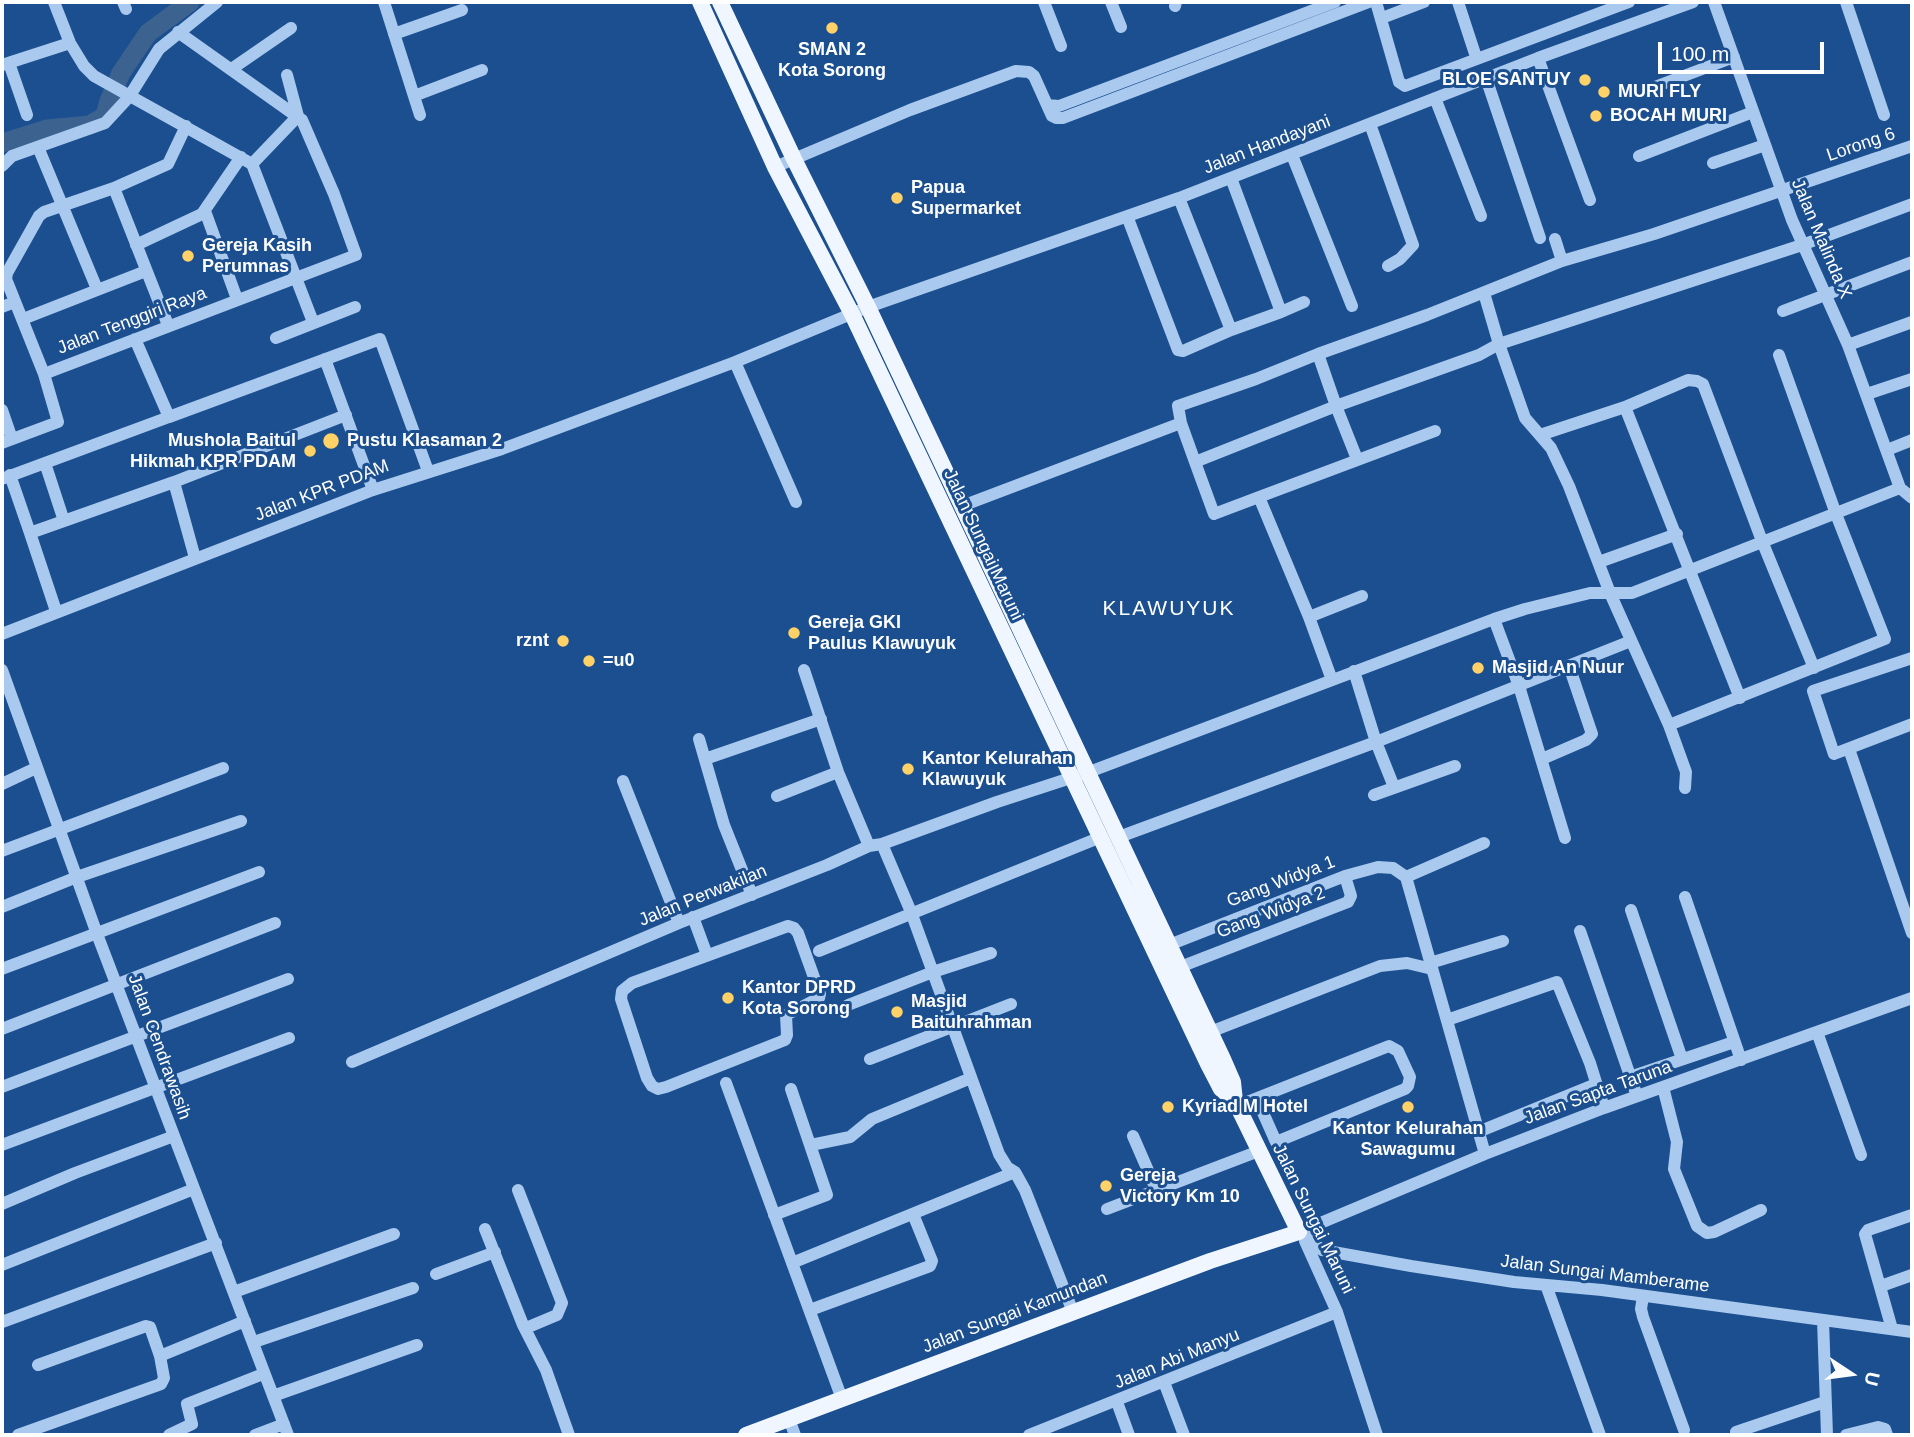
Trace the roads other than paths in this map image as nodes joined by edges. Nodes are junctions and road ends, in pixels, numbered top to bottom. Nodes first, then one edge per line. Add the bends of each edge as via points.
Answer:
1 (54, 2) edge
2 (217, 2) edge
3 (384, 2) edge
4 (699, 2) edge
5 (720, 2) edge
6 (1044, 2) edge
7 (1111, 2) edge
8 (1335, 2) edge
9 (1369, 2) edge
10 (1376, 2) edge
11 (1424, 2) edge
12 (1458, 2) edge
13 (1629, 2) edge
14 (1693, 2) edge
15 (1714, 2) edge
16 (1846, 2) edge
17 (1597, 8) edge
18 (462, 10) dead end
19 (1382, 18) junction
20 (1121, 27) dead end
21 (290, 28) dead end
22 (178, 32) junction
23 (394, 34) junction
24 (70, 43) junction
25 (1061, 46) dead end
26 (1476, 57) junction
27 (1734, 57) junction
28 (1538, 58) junction
29 (5, 64) edge
30 (233, 68) junction
31 (482, 70) dead end
32 (287, 75) dead end
33 (1486, 78) junction
34 (1652, 88) dead end
35 (127, 96) junction
36 (414, 96) junction
37 (1435, 98) junction
38 (1047, 105) junction
39 (1753, 112) junction
40 (27, 115) dead end
41 (420, 115) dead end
42 (1884, 115) dead end
43 (298, 116) junction
44 (1370, 124) junction
45 (186, 126) junction
46 (1765, 145) junction
47 (1912, 146) edge
48 (38, 147) junction
49 (1292, 155) junction
50 (1639, 156) dead end
51 (794, 159) junction
52 (246, 160) junction
53 (1713, 163) dead end
54 (2, 166) edge
55 (775, 167) junction
56 (1231, 178) junction
57 (114, 188) junction
58 (1781, 191) junction
59 (1179, 198) junction
60 (1590, 200) dead end
61 (1912, 204) edge
62 (61, 207) junction
63 (205, 211) junction
64 (1127, 216) junction
65 (1481, 216) dead end
66 (1540, 237) dead end
67 (1555, 239) dead end
68 (136, 245) junction
69 (1802, 245) junction
70 (1562, 261) junction
71 (1912, 262) edge
72 (1388, 266) dead end
73 (5, 267) edge
74 (146, 271) junction
75 (297, 277) junction
76 (97, 289) junction
77 (1484, 293) junction
78 (1824, 296) junction
79 (237, 299) junction
80 (15, 302) junction
81 (1304, 302) dead end
82 (1352, 306) dead end
83 (2, 307) edge
84 (355, 307) dead end
85 (868, 307) junction
86 (1783, 311) dead end
87 (1281, 312) junction
88 (852, 314) junction
89 (23, 320) junction
90 (313, 322) junction
91 (1912, 322) edge
92 (168, 324) junction
93 (1231, 330) junction
94 (276, 338) dead end
95 (135, 339) junction
96 (1499, 344) junction
97 (1848, 345) junction
98 (1318, 354) junction
99 (1779, 355) dead end
100 (325, 359) junction
101 (735, 362) junction
102 (44, 374) junction
103 (1912, 379) edge
104 (1867, 394) junction
105 (1336, 406) junction
106 (1625, 407) junction
107 (2, 410) edge
108 (346, 415) junction
109 (169, 417) junction
110 (1181, 423) junction
111 (1435, 431) dead end
112 (1540, 435) junction
113 (1912, 440) edge
114 (7, 441) edge
115 (1887, 450) junction
116 (1357, 459) junction
117 (1195, 462) junction
118 (45, 463) junction
119 (428, 471) junction
120 (6, 477) edge
121 (174, 482) junction
122 (1900, 488) junction
123 (373, 490) junction
124 (1259, 497) junction
125 (1912, 498) edge
126 (796, 502) dead end
127 (962, 506) junction
128 (1836, 514) junction
129 (64, 521) junction
130 (30, 533) junction
131 (1677, 534) junction
132 (1762, 541) junction
133 (195, 558) junction
134 (1599, 562) junction
135 (1690, 570) junction
136 (1610, 593) junction
137 (1362, 596) dead end
138 (56, 611) junction
139 (1309, 617) junction
140 (1494, 619) junction
141 (2, 634) edge
142 (1631, 641) junction
143 (1912, 658) edge
144 (1569, 666) junction
145 (1814, 667) junction
146 (2, 670) edge
147 (804, 670) dead end
148 (1354, 671) junction
149 (1332, 680) junction
150 (1519, 686) junction
151 (1740, 698) junction
152 (821, 719) junction
153 (1912, 724) edge
154 (1670, 725) junction
155 (699, 739) dead end
156 (1376, 742) junction
157 (1849, 749) junction
158 (705, 759) junction
159 (1542, 759) junction
160 (1455, 766) dead end
161 (36, 768) junction
162 (223, 768) dead end
163 (838, 772) junction
164 (1089, 772) junction
165 (1072, 778) junction
166 (623, 781) dead end
167 (2, 784) edge
168 (1394, 787) junction
169 (1685, 788) dead end
170 (1374, 795) dead end
171 (777, 796) dead end
172 (241, 821) dead end
173 (60, 829) junction
174 (1101, 837) junction
175 (1119, 837) junction
176 (1565, 838) dead end
177 (1484, 843) dead end
178 (875, 845) junction
179 (2, 851) edge
180 (259, 873) dead end
181 (1345, 876) junction
182 (76, 877) junction
183 (1406, 877) junction
184 (752, 895) junction
185 (1685, 897) dead end
186 (1285, 899) junction
187 (2, 907) edge
188 (1631, 910) dead end
189 (911, 912) junction
190 (693, 917) junction
191 (1294, 922) junction
192 (275, 923) dead end
193 (679, 923) junction
194 (1580, 931) dead end
195 (1912, 933) edge
196 (97, 934) junction
197 (1503, 941) dead end
198 (1169, 945) junction
199 (819, 951) dead end
200 (991, 953) dead end
201 (706, 955) junction
202 (1431, 966) junction
203 (1180, 967) junction
204 (2, 970) edge
205 (933, 972) junction
206 (288, 979) dead end
207 (118, 985) junction
208 (1912, 998) edge
209 (1011, 1004) dead end
210 (848, 1005) dead end
211 (1447, 1020) junction
212 (951, 1026) junction
213 (2, 1030) edge
214 (1210, 1031) junction
215 (1817, 1032) junction
216 (135, 1034) junction
217 (289, 1038) dead end
218 (1734, 1042) junction
219 (870, 1059) dead end
220 (1682, 1059) junction
221 (1741, 1060) junction
222 (352, 1062) dead end
223 (1630, 1077) junction
224 (971, 1078) junction
225 (726, 1083) dead end
226 (1596, 1084) junction
227 (2, 1087) edge
228 (156, 1087) junction
229 (1663, 1087) junction
230 (791, 1089) dead end
231 (1637, 1096) junction
232 (1257, 1099) junction
233 (1236, 1103) junction
234 (1604, 1108) junction
235 (1478, 1132) junction
236 (174, 1136) junction
237 (1133, 1136) dead end
238 (2, 1145) edge
239 (811, 1145) junction
240 (1259, 1151) junction
241 (1485, 1154) junction
242 (1861, 1155) dead end
243 (1015, 1172) junction
244 (194, 1189) junction
245 (1156, 1189) junction
246 (518, 1190) dead end
247 (2, 1204) edge
248 (1107, 1209) dead end
249 (1761, 1210) dead end
250 (913, 1214) junction
251 (1912, 1214) edge
252 (774, 1215) junction
253 (485, 1229) dead end
254 (1299, 1232) junction
255 (394, 1234) dead end
256 (216, 1243) junction
257 (495, 1252) junction
258 (792, 1264) junction
259 (2, 1265) edge
260 (436, 1274) dead end
261 (1912, 1275) edge
262 (1546, 1285) junction
263 (1881, 1286) junction
264 (412, 1288) dead end
265 (234, 1292) junction
266 (1643, 1296) junction
267 (810, 1310) junction
268 (1073, 1312) junction
269 (1336, 1312) junction
270 (1823, 1320) junction
271 (245, 1321) junction
272 (2, 1322) edge
273 (526, 1328) junction
274 (1892, 1329) junction
275 (1912, 1332) edge
276 (254, 1342) junction
277 (417, 1345) dead end
278 (160, 1356) junction
279 (38, 1365) dead end
280 (263, 1374) junction
281 (1164, 1382) junction
282 (273, 1396) junction
283 (842, 1399) junction
284 (1117, 1402) junction
285 (1825, 1402) junction
286 (789, 1419) junction
287 (286, 1429) edge
288 (1684, 1430) dead end
289 (1734, 1434) edge
290 (18, 1435) edge
291 (169, 1435) edge
292 (254, 1435) edge
293 (569, 1435) edge
294 (746, 1435) edge
295 (795, 1435) edge
296 (1028, 1435) edge
297 (1129, 1435) edge
298 (1184, 1435) edge
299 (1377, 1435) edge
300 (1600, 1435) edge
301 (1827, 1435) edge
302 (1846, 1435) edge
303 (1887, 1435) edge

1 - 24 street
2 - 22 street
3 - 23 street
4 - 55 main road, Jalan Sungai Maruni
5 - 51 main road, Jalan Sungai Maruni
6 - 25 street
7 - 20 street
8 - 38 street via 1059,106
9 - 38 street via 1063,118 1052,116
10 - 19 street
11 - 19 street
12 - 26 street
13 - 17 street
14 - 28 street, Jalan Handayani
15 - 27 street, Jalan Malinda X
16 - 42 street
17 - 26 street
18 - 23 street
19 - 26 street via 1402,85
21 - 30 street
22 - 30 street
22 - 35 street via 154,54
23 - 36 street
24 - 29 street
24 - 35 street via 94,76
27 - 34 street
27 - 39 street, Jalan Malinda X
28 - 33 street, Jalan Handayani
28 - 60 street
29 - 40 street
30 - 43 street
31 - 36 street
32 - 43 street
33 - 37 street, Jalan Handayani
33 - 66 street
35 - 45 street
35 - 48 street via 105,124
36 - 41 street
37 - 44 street, Jalan Handayani
37 - 65 street
38 - 51 street via 1034,76 1016,71
39 - 46 street, Jalan Malinda X
39 - 50 street
43 - 52 street
43 - 75 street, Jalan Tenggiri Raya via 356,254
44 - 49 street, Jalan Handayani
44 - 72 street via 1413,245
45 - 52 street
45 - 57 street via 168,164
46 - 53 street
46 - 58 street, Jalan Malinda X
47 - 58 street, Lorong 6
48 - 54 street via 12,156
48 - 62 street
49 - 56 street, Jalan Handayani
49 - 82 street
51 - 55 street
51 - 85 main road, Jalan Sungai Maruni
52 - 63 street
52 - 75 street
55 - 88 main road, Jalan Sungai Maruni
56 - 59 street, Jalan Handayani
56 - 87 street
57 - 62 street
57 - 68 street
58 - 69 street, Jalan Malinda X
58 - 70 street, Lorong 6
59 - 64 street, Jalan Handayani
59 - 93 street
61 - 69 street
62 - 73 street via 44,212 34,222
62 - 76 street
63 - 68 street
63 - 79 street
64 - 85 street, Jalan Handayani
64 - 93 street via 1178,350
67 - 70 street
68 - 74 street
69 - 78 street, Jalan Malinda X
69 - 96 street
70 - 77 street, Lorong 6
71 - 78 street
73 - 80 street
74 - 76 street
74 - 92 street
75 - 79 street, Jalan Tenggiri Raya
75 - 90 street
76 - 89 street
77 - 96 street
77 - 98 street, Lorong 6
78 - 86 street
78 - 97 street, Jalan Malinda X
79 - 92 street, Jalan Tenggiri Raya
80 - 83 street
80 - 89 street
81 - 87 street
84 - 90 street
85 - 88 street, Jalan Handayani
85 - 127 main road, Jalan Sungai Maruni
87 - 93 street
88 - 101 street, Jalan KPR PDAM
88 - 165 main road, Jalan Sungai Maruni
89 - 102 street
90 - 94 street
91 - 97 street
92 - 95 street, Jalan Tenggiri Raya
95 - 102 street, Jalan Tenggiri Raya
95 - 109 street
96 - 105 street
96 - 112 street via 1525,418
97 - 104 street, Jalan Malinda X
98 - 105 street
98 - 110 street, Lorong 6 via 1180,404
99 - 128 street
100 - 108 street
100 - 109 street
100 - 119 street via 376,339 383,342
101 - 119 street, Jalan KPR PDAM via 502,449
101 - 126 street
102 - 114 street, Jalan Tenggiri Raya via 58,422
103 - 104 street
104 - 115 street, Jalan Malinda X
105 - 116 street
105 - 117 street
106 - 112 street
106 - 131 street
106 - 132 street via 1688,380 1703,384
107 - 114 street
108 - 121 street
108 - 123 street
109 - 118 street
110 - 117 street
110 - 127 street
111 - 116 street
112 - 134 street via 1569,486
113 - 115 street
115 - 122 street, Jalan Malinda X
116 - 124 street
117 - 124 street via 1214,514
118 - 120 street
118 - 129 street
119 - 123 street, Jalan KPR PDAM
120 - 130 street
121 - 129 street
121 - 133 street
122 - 125 street
122 - 128 street, Jalan Perwakilan
123 - 133 street, Jalan KPR PDAM
124 - 139 street
127 - 164 main road, Jalan Sungai Maruni
128 - 132 street, Jalan Perwakilan
128 - 145 street via 1885,639
129 - 130 street
130 - 138 street
131 - 134 street
131 - 135 street
132 - 135 street, Jalan Perwakilan
132 - 145 street
133 - 138 street, Jalan KPR PDAM
134 - 136 street
135 - 136 street, Jalan Perwakilan via 1632,593
135 - 151 street
136 - 140 street, Jalan Perwakilan via 1590,593
136 - 142 street
137 - 139 street
138 - 141 street, Jalan KPR PDAM
139 - 149 street
140 - 148 street, Jalan Perwakilan
140 - 150 street
142 - 144 street
142 - 154 street
143 - 157 street via 1813,691 1834,754
144 - 150 street
144 - 159 street via 1593,732
145 - 151 street
146 - 161 street, Jalan Cendrawasih
147 - 152 street
148 - 149 street, Jalan Perwakilan
148 - 156 street
149 - 164 street, Jalan Perwakilan
150 - 156 street
150 - 159 street
151 - 154 street
152 - 158 street
152 - 163 street
153 - 157 street
154 - 169 street via 1686,772
155 - 158 street
156 - 168 street
156 - 175 street
157 - 195 street
158 - 184 street via 724,825
159 - 176 street
160 - 168 street
161 - 167 street
161 - 173 street, Jalan Cendrawasih
162 - 173 street
163 - 171 street
163 - 178 street
164 - 165 street, Jalan Perwakilan
164 - 175 main road, Jalan Sungai Maruni
165 - 174 main road, Jalan Sungai Maruni
165 - 178 street, Jalan Perwakilan
166 - 193 street
168 - 170 street
172 - 182 street
173 - 179 street
173 - 182 street, Jalan Cendrawasih
174 - 189 street
174 - 233 main road, Jalan Sungai Maruni via 1208,1064 1221,1089
175 - 198 main road, Jalan Sungai Maruni
177 - 183 street
178 - 184 street, Jalan Perwakilan
178 - 189 street
180 - 196 street
181 - 183 street, Gang Widya 1 via 1383,866
181 - 186 street, Gang Widya 1
181 - 191 street, Gang Widya 2 via 1349,901
182 - 187 street
182 - 196 street, Jalan Cendrawasih
183 - 202 street
184 - 190 street, Jalan Perwakilan
185 - 218 street
186 - 191 street
186 - 198 street, Gang Widya 1
188 - 220 street
189 - 199 street
189 - 205 street
190 - 193 street, Jalan Perwakilan
190 - 201 street
191 - 203 street, Gang Widya 2
192 - 207 street
193 - 222 street, Jalan Perwakilan
194 - 223 street
196 - 204 street
196 - 207 street, Jalan Cendrawasih
197 - 202 street
198 - 203 main road, Jalan Sungai Maruni
200 - 205 street
201 - 201 street via 790,926 798,933 820,996 788,1013 783,1041 655,1088 647,1078 622,991
202 - 211 street
202 - 214 street via 1380,966
203 - 214 main road, Jalan Sungai Maruni
205 - 210 street
205 - 212 street
206 - 216 street
207 - 213 street
207 - 216 street, Jalan Cendrawasih
208 - 215 street, Jalan Sapta Taruna
209 - 212 street
211 - 226 street via 1557,982
211 - 235 street
212 - 219 street
212 - 224 street
214 - 233 main road, Jalan Sungai Maruni via 1233,1082
215 - 221 street, Jalan Sapta Taruna
215 - 242 street
216 - 227 street
216 - 228 street, Jalan Cendrawasih
217 - 228 street
218 - 220 street
218 - 221 street
220 - 223 street
221 - 229 street, Jalan Sapta Taruna
223 - 231 street
224 - 239 street via 872,1119 850,1137
224 - 243 street via 999,1154
225 - 252 street
226 - 234 street
226 - 235 street
228 - 236 street, Jalan Cendrawasih
228 - 238 street
229 - 231 street, Jalan Sapta Taruna
229 - 249 street via 1677,1142 1674,1169 1697,1226 1714,1232
230 - 239 street
231 - 234 street, Jalan Sapta Taruna
232 - 232 street via 1276,1142 1405,1089 1410,1077 1398,1051 1389,1046
232 - 233 street
233 - 240 main road, Jalan Sungai Maruni
234 - 241 street, Jalan Sapta Taruna
235 - 241 street
236 - 244 street, Jalan Cendrawasih
236 - 247 street
237 - 245 street
239 - 252 street via 826,1196
240 - 245 street
240 - 254 main road, Jalan Sungai Maruni
241 - 254 street, Jalan Sapta Taruna
243 - 250 street
243 - 268 street
244 - 256 street, Jalan Cendrawasih
244 - 259 street
245 - 248 street
246 - 273 street via 562,1303 558,1315
250 - 258 street
250 - 267 street via 930,1266
251 - 263 street via 1867,1231
252 - 258 street
253 - 257 street
254 - 262 street, Jalan Sungai Mamberame via 1331,1252
254 - 268 main road, Jalan Sungai Kamundan
254 - 269 street, Jalan Sungai Maruni
255 - 265 street
256 - 265 street, Jalan Cendrawasih
256 - 272 street
257 - 260 street
257 - 273 street
258 - 267 street
261 - 263 street
262 - 266 street, Jalan Sungai Mamberame
262 - 300 street
263 - 274 street
264 - 276 street
265 - 271 street, Jalan Cendrawasih
266 - 270 street, Jalan Sungai Mamberame
266 - 288 street via 1643,1317
267 - 283 street
268 - 283 main road, Jalan Sungai Kamundan
269 - 281 street, Jalan Abi Manyu
269 - 299 street, Jalan Sungai Maruni
270 - 274 street, Jalan Sungai Mamberame
270 - 285 street
271 - 276 street, Jalan Cendrawasih
271 - 278 street
273 - 293 street
274 - 275 street, Jalan Sungai Mamberame
276 - 280 street, Jalan Cendrawasih
277 - 282 street
278 - 279 street via 146,1326
278 - 290 street via 161,1384
280 - 282 street, Jalan Cendrawasih
280 - 291 street via 187,1404 192,1424
281 - 284 street, Jalan Abi Manyu
281 - 298 street
282 - 287 street, Jalan Cendrawasih
283 - 286 main road, Jalan Sungai Kamundan
284 - 296 street, Jalan Abi Manyu
284 - 297 street
285 - 289 street
285 - 301 street
286 - 294 main road, Jalan Sungai Kamundan
286 - 295 street
287 - 292 street
302 - 303 street via 1878,1427

